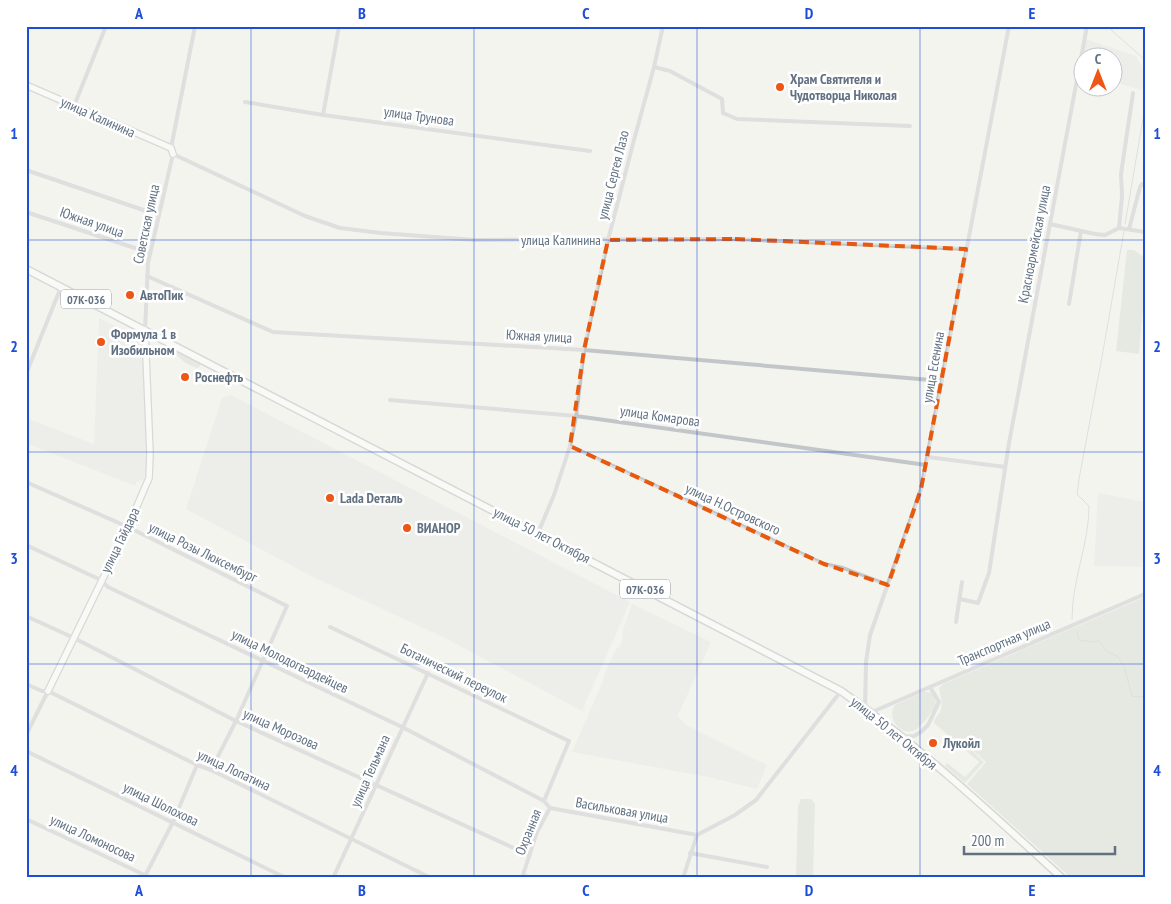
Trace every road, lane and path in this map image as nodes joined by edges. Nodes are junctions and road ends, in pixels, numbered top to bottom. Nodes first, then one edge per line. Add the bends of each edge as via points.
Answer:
1 (106, 26) edge
2 (195, 26) edge
3 (339, 26) edge
4 (663, 26) edge
5 (1009, 26) edge
6 (1087, 26) edge
7 (654, 67) junction
8 (26, 85) edge
9 (1134, 93) dead end
10 (245, 102) dead end
11 (74, 106) junction
12 (323, 115) junction
13 (910, 126) dead end
14 (172, 151) junction
15 (590, 151) dead end
16 (26, 170) edge
17 (1145, 185) edge
18 (26, 212) edge
19 (158, 215) junction
20 (1050, 224) junction
21 (1119, 228) junction
22 (1129, 229) junction
23 (1081, 232) junction
24 (1145, 232) edge
25 (608, 240) junction
26 (966, 249) junction
27 (150, 253) junction
28 (26, 269) edge
29 (147, 276) junction
30 (61, 287) junction
31 (1069, 304) dead end
32 (145, 330) junction
33 (584, 350) junction
34 (26, 374) edge
35 (942, 381) junction
36 (390, 400) dead end
37 (576, 416) junction
38 (570, 446) junction
39 (928, 457) junction
40 (926, 464) junction
41 (1005, 467) junction
42 (26, 482) edge
43 (128, 527) junction
44 (538, 533) junction
45 (26, 545) edge
46 (100, 580) junction
47 (962, 582) dead end
48 (888, 585) junction
49 (1145, 594) edge
50 (960, 599) junction
51 (26, 616) edge
52 (956, 622) dead end
53 (330, 627) dead end
54 (74, 638) junction
55 (264, 661) junction
56 (428, 673) junction
57 (26, 684) edge
58 (930, 686) junction
59 (841, 690) junction
60 (48, 691) junction
61 (865, 708) junction
62 (872, 712) junction
63 (236, 721) junction
64 (402, 727) junction
65 (26, 735) edge
66 (902, 737) junction
67 (569, 741) joint
68 (26, 751) edge
69 (197, 765) junction
70 (211, 770) junction
71 (377, 784) junction
72 (544, 801) junction
73 (550, 808) junction
74 (26, 818) edge
75 (174, 822) junction
76 (697, 835) junction
77 (351, 840) junction
78 (690, 853) junction
79 (529, 855) junction
80 (767, 866) dead end
81 (144, 876) edge
82 (522, 877) edge
83 (151, 878) edge
84 (286, 878) edge
85 (333, 878) edge
86 (432, 878) edge
87 (533, 878) edge
88 (683, 878) edge
89 (1062, 878) edge

1 - 11 street
2 - 14 street, Советская улица
3 - 12 street
4 - 7 street, улица Сергея Лазо
5 - 26 street, улица Есенина
6 - 20 street, Красноармейская улица
7 - 13 street via 670,71 722,99 723,113 737,119
7 - 25 street, улица Сергея Лазо
8 - 11 street, улица Калинина
9 - 21 street via 1121,174
10 - 12 street, улица Трунова
11 - 14 street, улица Калинина
12 - 15 street, улица Трунова
14 - 19 street, Советская улица
14 - 25 street, улица Калинина via 305,216 340,228 475,240
16 - 19 street
17 - 22 street via 1140,187
18 - 27 street, Южная улица
19 - 27 street, Советская улица
20 - 23 street
20 - 41 street, Красноармейская улица
21 - 22 street
21 - 23 street via 1105,235
22 - 24 street
23 - 31 street
25 - 26 street, улица Калинина via 735,240
25 - 33 street, улица Сергея Лазо
26 - 35 street, улица Есенина
27 - 29 street, Советская улица
28 - 30 main road, улица 50 лет Октября / 07К-036
29 - 32 street, Советская улица
29 - 33 street, Южная улица via 272,332
30 - 32 main road, улица 50 лет Октября / 07К-036
30 - 34 street
32 - 43 street, улица Гайдара via 149,478
32 - 44 main road, улица 50 лет Октября / 07К-036
33 - 35 street, Южная улица
33 - 37 street, улица Сергея Лазо
35 - 39 street, улица Есенина
36 - 37 street, улица Комарова
37 - 38 street, улица Сергея Лазо
37 - 40 street, улица Комарова
38 - 44 street, улица Сергея Лазо
38 - 48 street, улица Н.Островского via 824,564
39 - 40 street, улица Есенина
39 - 41 street
40 - 48 street, улица Есенина via 921,489
41 - 50 street, Красноармейская улица via 989,573 978,603
42 - 43 street, улица Розы Люксембург
43 - 46 street, улица Гайдара
43 - 55 street, улица Розы Люксембург via 287,606
44 - 59 main road, улица 50 лет Октября / 07К-036
45 - 46 street, улица Молодогвардейцев
46 - 54 street, улица Гайдара
46 - 55 street, улица Молодогвардейцев via 108,587
47 - 50 street
48 - 61 street, улица Есенина via 870,635
49 - 58 street, Транспортная улица
50 - 52 street
51 - 54 street, улица Морозова
53 - 56 street, Ботанический переулок
54 - 60 street, улица Гайдара
54 - 63 street, улица Морозова
55 - 63 street
55 - 64 street, улица Молодогвардейцев
56 - 64 street, улица Тельмана
56 - 67 street, Ботанический переулок
57 - 60 street, улица Лопатина
58 - 62 street, Транспортная улица
58 - 66 street via 938,702 928,725 918,735
59 - 61 main road, улица 50 лет Октября / 07К-036
59 - 76 street via 756,800
60 - 65 street, улица Гайдара
60 - 69 street, улица Лопатина
61 - 62 main road, улица 50 лет Октября / 07К-036
62 - 66 main road, улица 50 лет Октября / 07К-036
63 - 70 street
63 - 71 street, улица Морозова
64 - 71 street, улица Тельмана
64 - 72 street, улица Молодогвардейцев
66 - 89 main road, улица 50 лет Октября / 07К-036
67 - 72 street, Охранная
68 - 75 street, улица Шолохова
69 - 70 street, улица Лопатина
69 - 75 street
70 - 77 street, улица Лопатина
71 - 77 street, улица Тельмана
71 - 79 street, улица Морозова
72 - 73 street, Охранная
73 - 76 street, Васильковая улица
73 - 79 street, Охранная
74 - 81 street, улица Ломоносова
75 - 81 street
75 - 84 street, улица Шолохова
76 - 78 street
77 - 85 street, улица Тельмана
77 - 86 street, улица Лопатина
78 - 80 street
78 - 88 street
79 - 82 street, Охранная
81 - 83 street, улица Ломоносова
82 - 87 street

